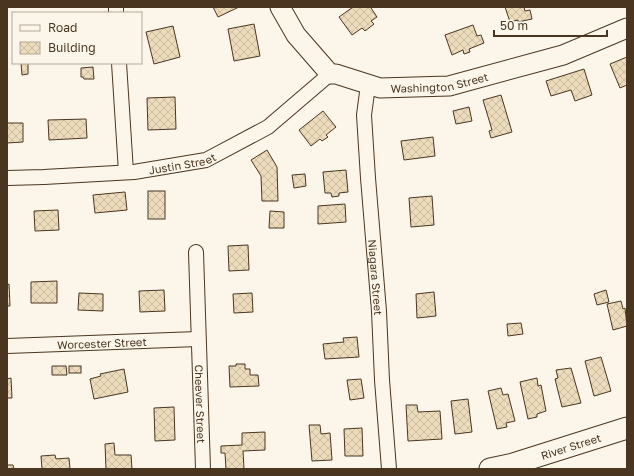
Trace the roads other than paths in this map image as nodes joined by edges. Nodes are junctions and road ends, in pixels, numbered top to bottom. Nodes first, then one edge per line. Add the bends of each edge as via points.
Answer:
1 (280, 7) edge
2 (627, 28) edge
3 (119, 64) edge
4 (330, 74) junction
5 (368, 85) junction
6 (126, 172) junction
7 (7, 178) edge
8 (196, 252) dead end
9 (198, 339) junction
10 (7, 346) edge
11 (627, 428) edge
12 (203, 469) edge
13 (390, 469) edge
14 (490, 469) edge

1 - 4 street via 296,35
2 - 5 street, Washington Street via 564,55 449,86 380,88
3 - 6 street
4 - 5 street, Washington Street
4 - 6 street, Justin Street via 268,127 206,160
5 - 13 street, Niagara Street via 364,115
6 - 7 street, Justin Street
8 - 9 street, Cheever Street
9 - 10 street, Worcester Street
9 - 12 street, Cheever Street
11 - 14 main road, River Street

